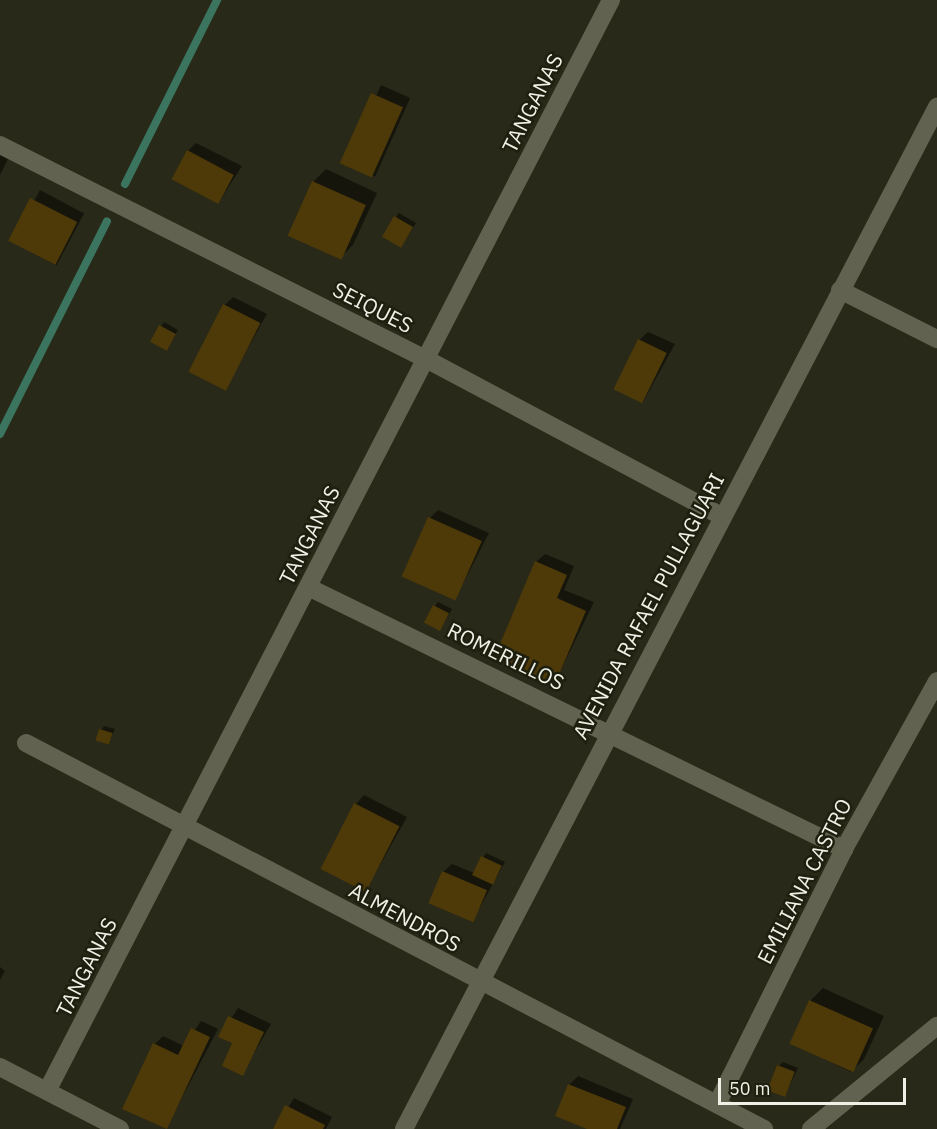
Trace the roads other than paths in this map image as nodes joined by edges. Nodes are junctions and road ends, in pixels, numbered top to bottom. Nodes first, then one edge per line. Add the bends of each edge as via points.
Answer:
1 (611, 0) edge
2 (937, 107) edge
3 (0, 145) edge
4 (840, 290) junction
5 (937, 339) edge
6 (426, 359) junction
7 (721, 516) junction
8 (308, 587) junction
9 (937, 681) edge
10 (607, 730) junction
11 (26, 742) dead end
12 (185, 825) junction
13 (844, 849) junction
14 (480, 982) junction
15 (937, 1026) edge
16 (0, 1067) edge
17 (47, 1090) junction
18 (717, 1104) junction
19 (120, 1129) edge
20 (404, 1129) edge
21 (764, 1129) edge
22 (811, 1129) edge

1 - 6 street, TANGANAS
2 - 4 street, AVENIDA RAFAEL PULLAGUARI
3 - 6 street, SEIQUES
4 - 5 street
4 - 7 street, AVENIDA RAFAEL PULLAGUARI
6 - 7 street, SEIQUES
6 - 8 street, TANGANAS
7 - 10 street, AVENIDA RAFAEL PULLAGUARI
8 - 10 street, ROMERILLOS
8 - 12 street, TANGANAS
9 - 13 street, EMILIANA CASTRO
10 - 13 street, ROMERILLOS
10 - 14 street, AVENIDA RAFAEL PULLAGUARI
11 - 12 street, ALMENDROS
12 - 14 street, ALMENDROS
12 - 17 street, TANGANAS
13 - 18 street, EMILIANA CASTRO
14 - 18 street, ALMENDROS
14 - 20 street, AVENIDA RAFAEL PULLAGUARI
15 - 22 street
16 - 17 street
17 - 19 street
18 - 21 street, ALMENDROS

